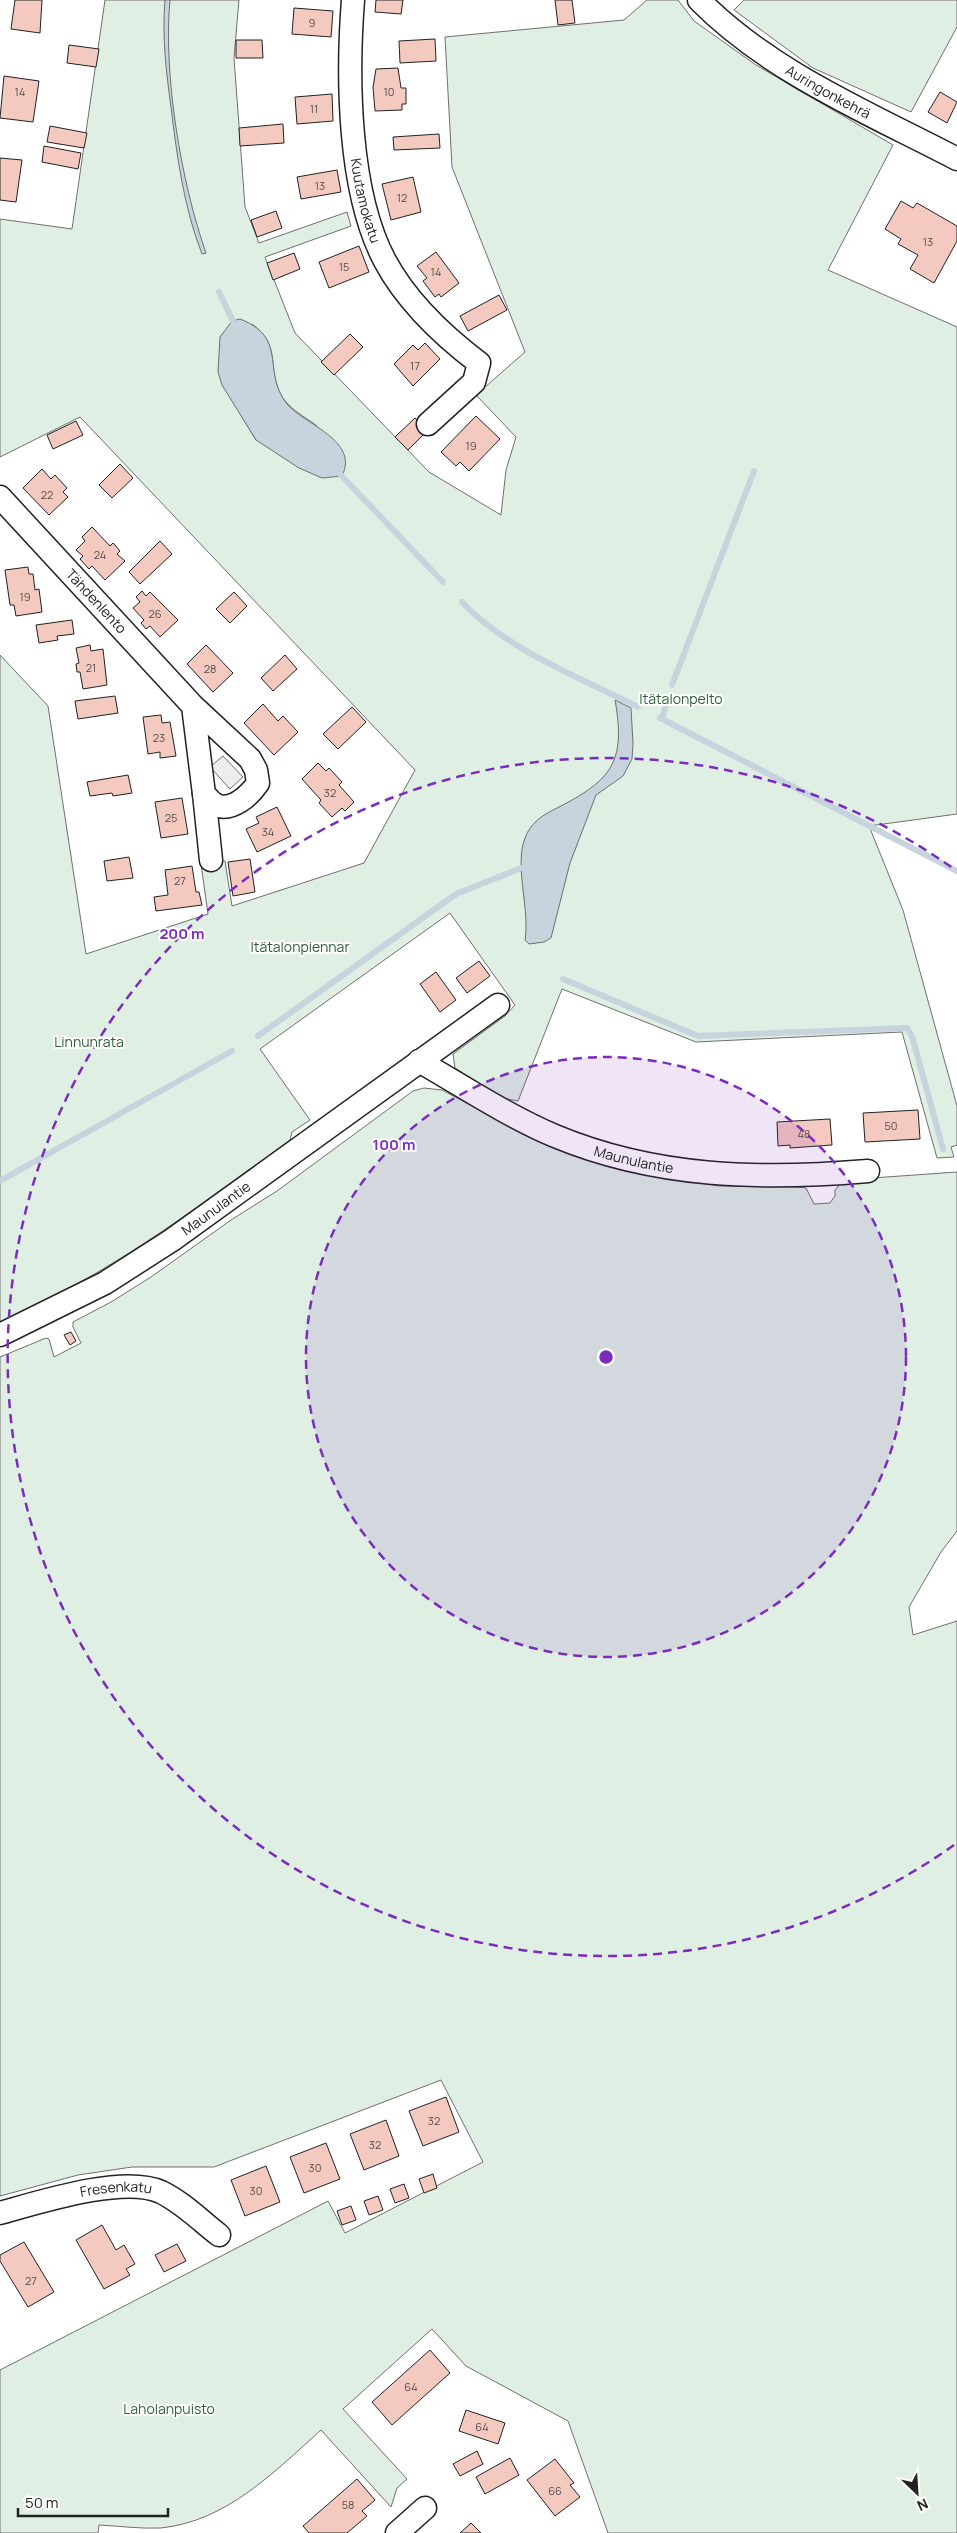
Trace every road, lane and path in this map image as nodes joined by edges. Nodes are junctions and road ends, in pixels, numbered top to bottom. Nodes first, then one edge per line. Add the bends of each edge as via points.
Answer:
1 (353, 0) edge
2 (708, 3) edge
3 (957, 159) edge
4 (428, 424) dead end
5 (0, 497) edge
6 (192, 706) junction
7 (204, 794) junction
8 (211, 860) dead end
9 (498, 1005) dead end
10 (419, 1061) junction
11 (868, 1171) dead end
12 (0, 1335) edge
13 (0, 2213) edge
14 (219, 2235) dead end
15 (425, 2508) dead end
16 (397, 2533) edge

1 - 4 street, Kuutamokatu via 350,49 352,120 369,224 385,260 406,294 454,344 479,363 474,382
2 - 3 street, Auringonkehrä via 766,54 799,76
5 - 6 street, Tähdenlento
6 - 7 street
6 - 7 street, Tähdenlento via 250,759 258,783 239,802 226,806 216,805
7 - 8 street
9 - 10 street, Maunulantie
10 - 11 street, Maunulantie via 508,1113 556,1136 650,1166 749,1176
10 - 12 street, Maunulantie via 147,1256 62,1306
13 - 14 street, Fresenkatu via 109,2188 144,2188 174,2200
15 - 16 street

